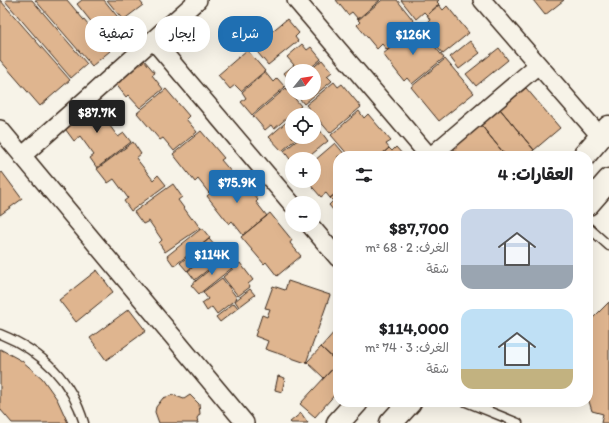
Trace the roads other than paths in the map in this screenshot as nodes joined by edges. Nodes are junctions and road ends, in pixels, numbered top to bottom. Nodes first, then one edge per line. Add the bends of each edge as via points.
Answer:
1 (198, 0) edge
2 (296, 0) edge
3 (482, 0) edge
4 (153, 40) junction
5 (538, 65) junction
6 (0, 129) edge
7 (605, 132) edge
8 (426, 151) edge
9 (436, 151) edge
10 (588, 151) edge
11 (22, 156) junction
12 (609, 180) edge
13 (285, 196) edge
14 (593, 198) edge
15 (316, 232) edge
16 (593, 232) edge
17 (609, 246) edge
18 (333, 252) edge
19 (0, 334) edge
20 (352, 407) edge
21 (405, 407) edge
22 (478, 407) edge
23 (84, 423) edge
24 (245, 423) edge
25 (338, 423) edge
26 (391, 423) edge
27 (518, 423) edge

1 - 4 street
2 - 8 street
3 - 5 street
4 - 11 street
4 - 13 street
5 - 7 street
5 - 9 street
6 - 11 street
7 - 10 main road
11 - 24 street
12 - 14 main road
15 - 18 street
16 - 17 lane
19 - 23 lane via 30,348 55,370 74,397
20 - 25 main road
21 - 26 main road
22 - 27 lane

